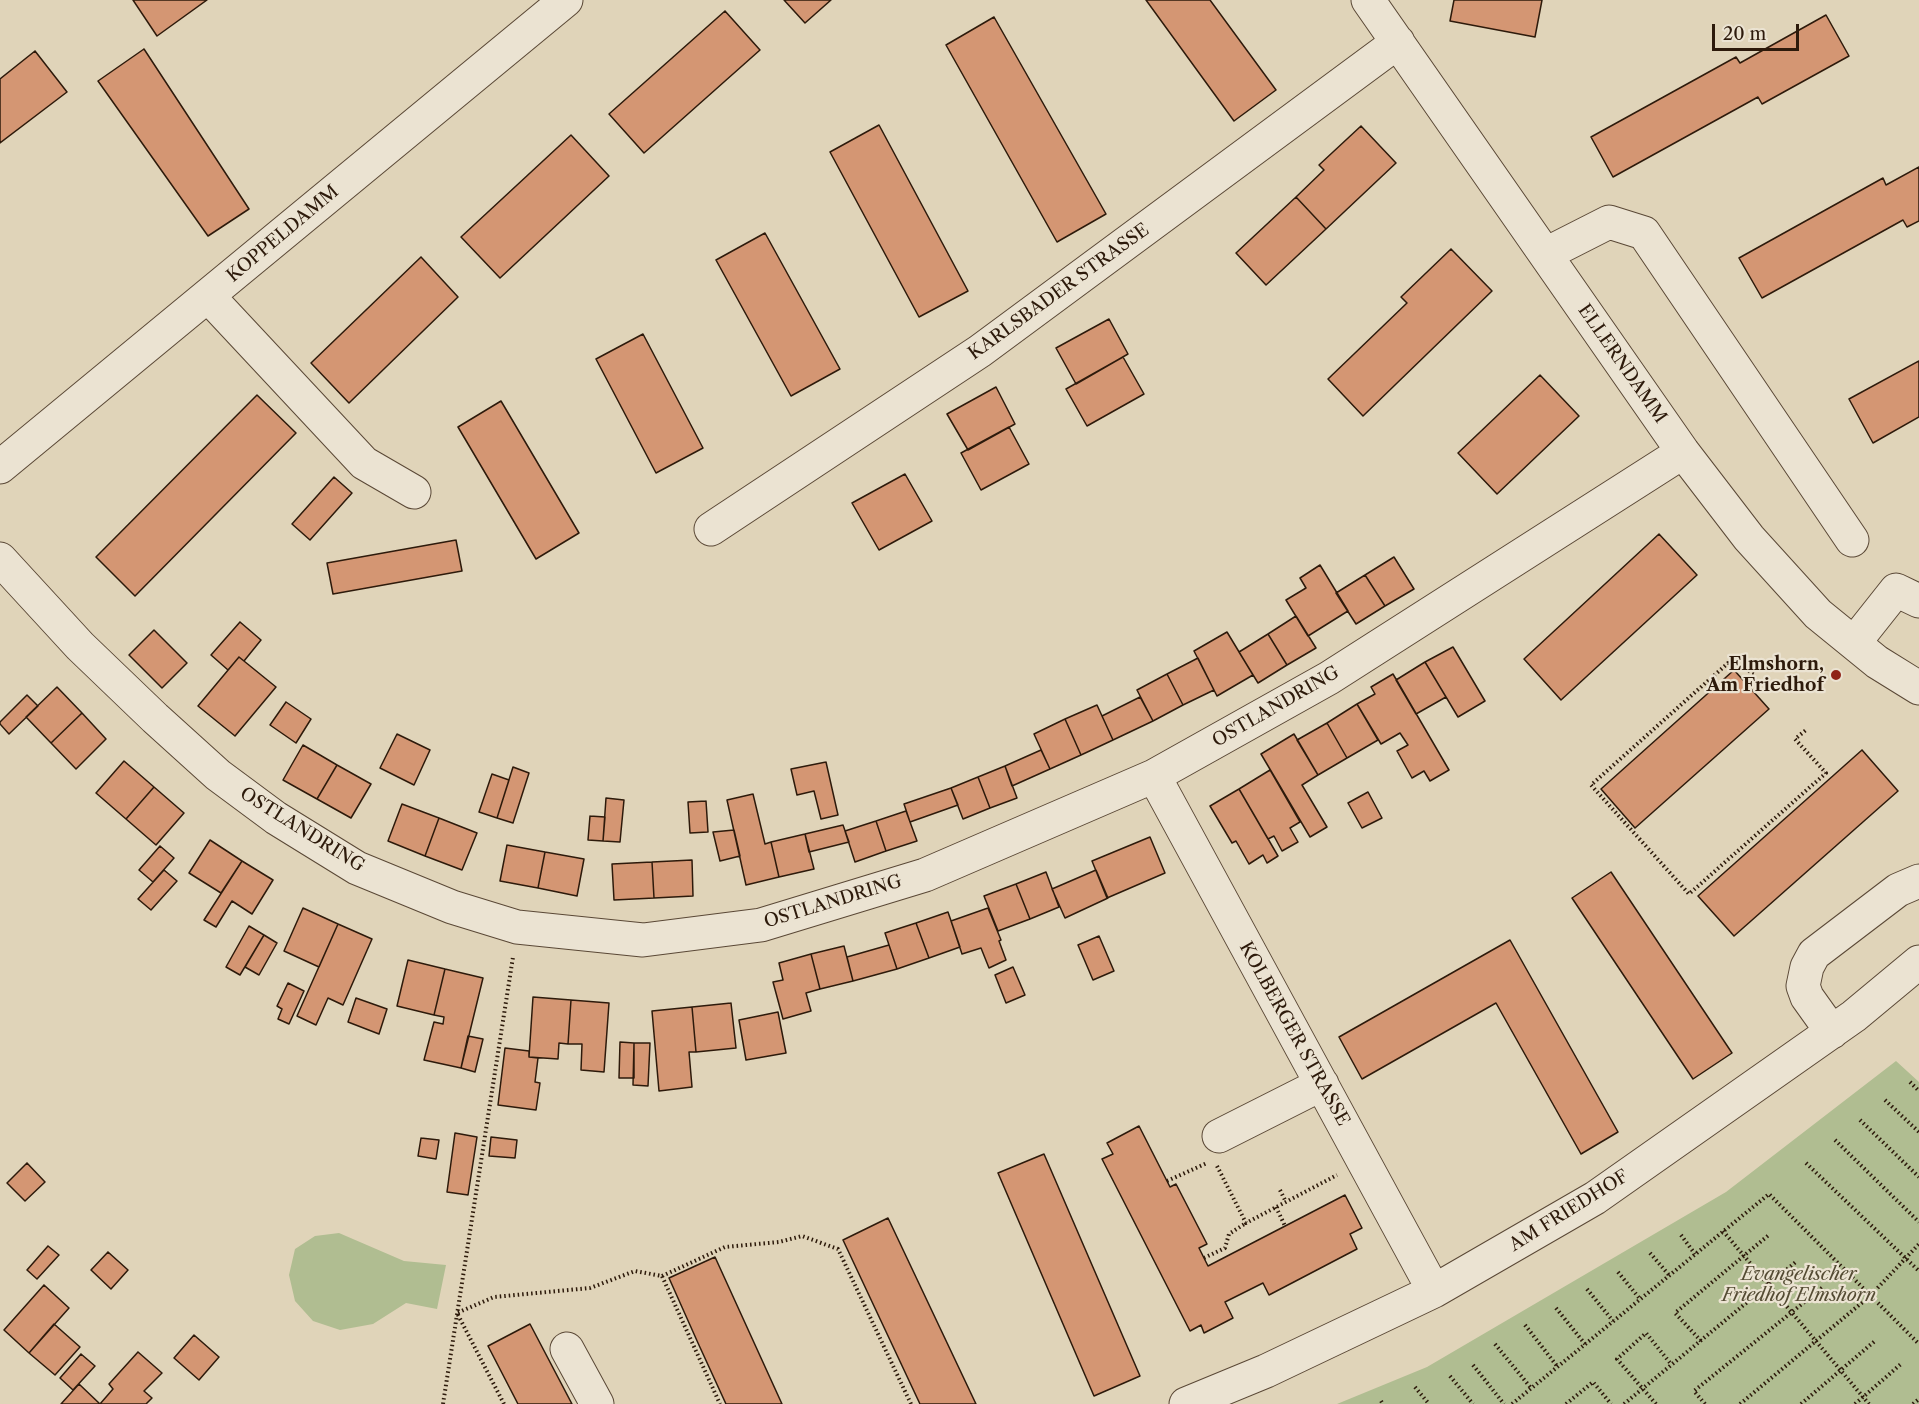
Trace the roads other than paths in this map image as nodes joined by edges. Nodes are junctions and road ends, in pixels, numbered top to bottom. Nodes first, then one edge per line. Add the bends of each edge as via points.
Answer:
1 (1368, 0) edge
2 (554, 4) edge
3 (1398, 42) junction
4 (1546, 254) junction
5 (208, 296) junction
6 (1683, 452) junction
7 (0, 467) edge
8 (414, 492) dead end
9 (711, 529) dead end
10 (1852, 540) dead end
11 (0, 559) edge
12 (1919, 601) edge
13 (1854, 643) junction
14 (1919, 688) edge
15 (1154, 776) junction
16 (1919, 882) edge
17 (1919, 962) edge
18 (1832, 1032) junction
19 (1322, 1084) junction
20 (1219, 1136) dead end
21 (1434, 1291) junction
22 (567, 1349) dead end
23 (597, 1404) edge
24 (1186, 1404) edge

1 - 3 street, ELLERNDAMM
2 - 5 street, KOPPELDAMM
3 - 4 street, ELLERNDAMM
3 - 9 street, KARLSBADER STRASSE via 980,351
4 - 6 street, ELLERNDAMM
4 - 10 street via 1609,222 1644,233
5 - 7 street, KOPPELDAMM
5 - 8 street via 364,463
6 - 13 street, ELLERNDAMM via 1749,538 1818,614
6 - 15 street, OSTLANDRING via 1329,678
11 - 15 street, OSTLANDRING via 80,646 154,718 218,775 276,818 357,868 452,907 518,927 643,940 761,925 925,874
12 - 13 street via 1896,590
13 - 14 street, ELLERNDAMM
15 - 19 street, KOLBERGER STRASSE
16 - 18 street via 1898,890 1814,954 1803,986
17 - 18 street, AM FRIEDHOF
18 - 21 street, AM FRIEDHOF via 1594,1198
19 - 20 street
19 - 21 street, KOLBERGER STRASSE
21 - 24 street, AM FRIEDHOF via 1266,1371
22 - 23 street

